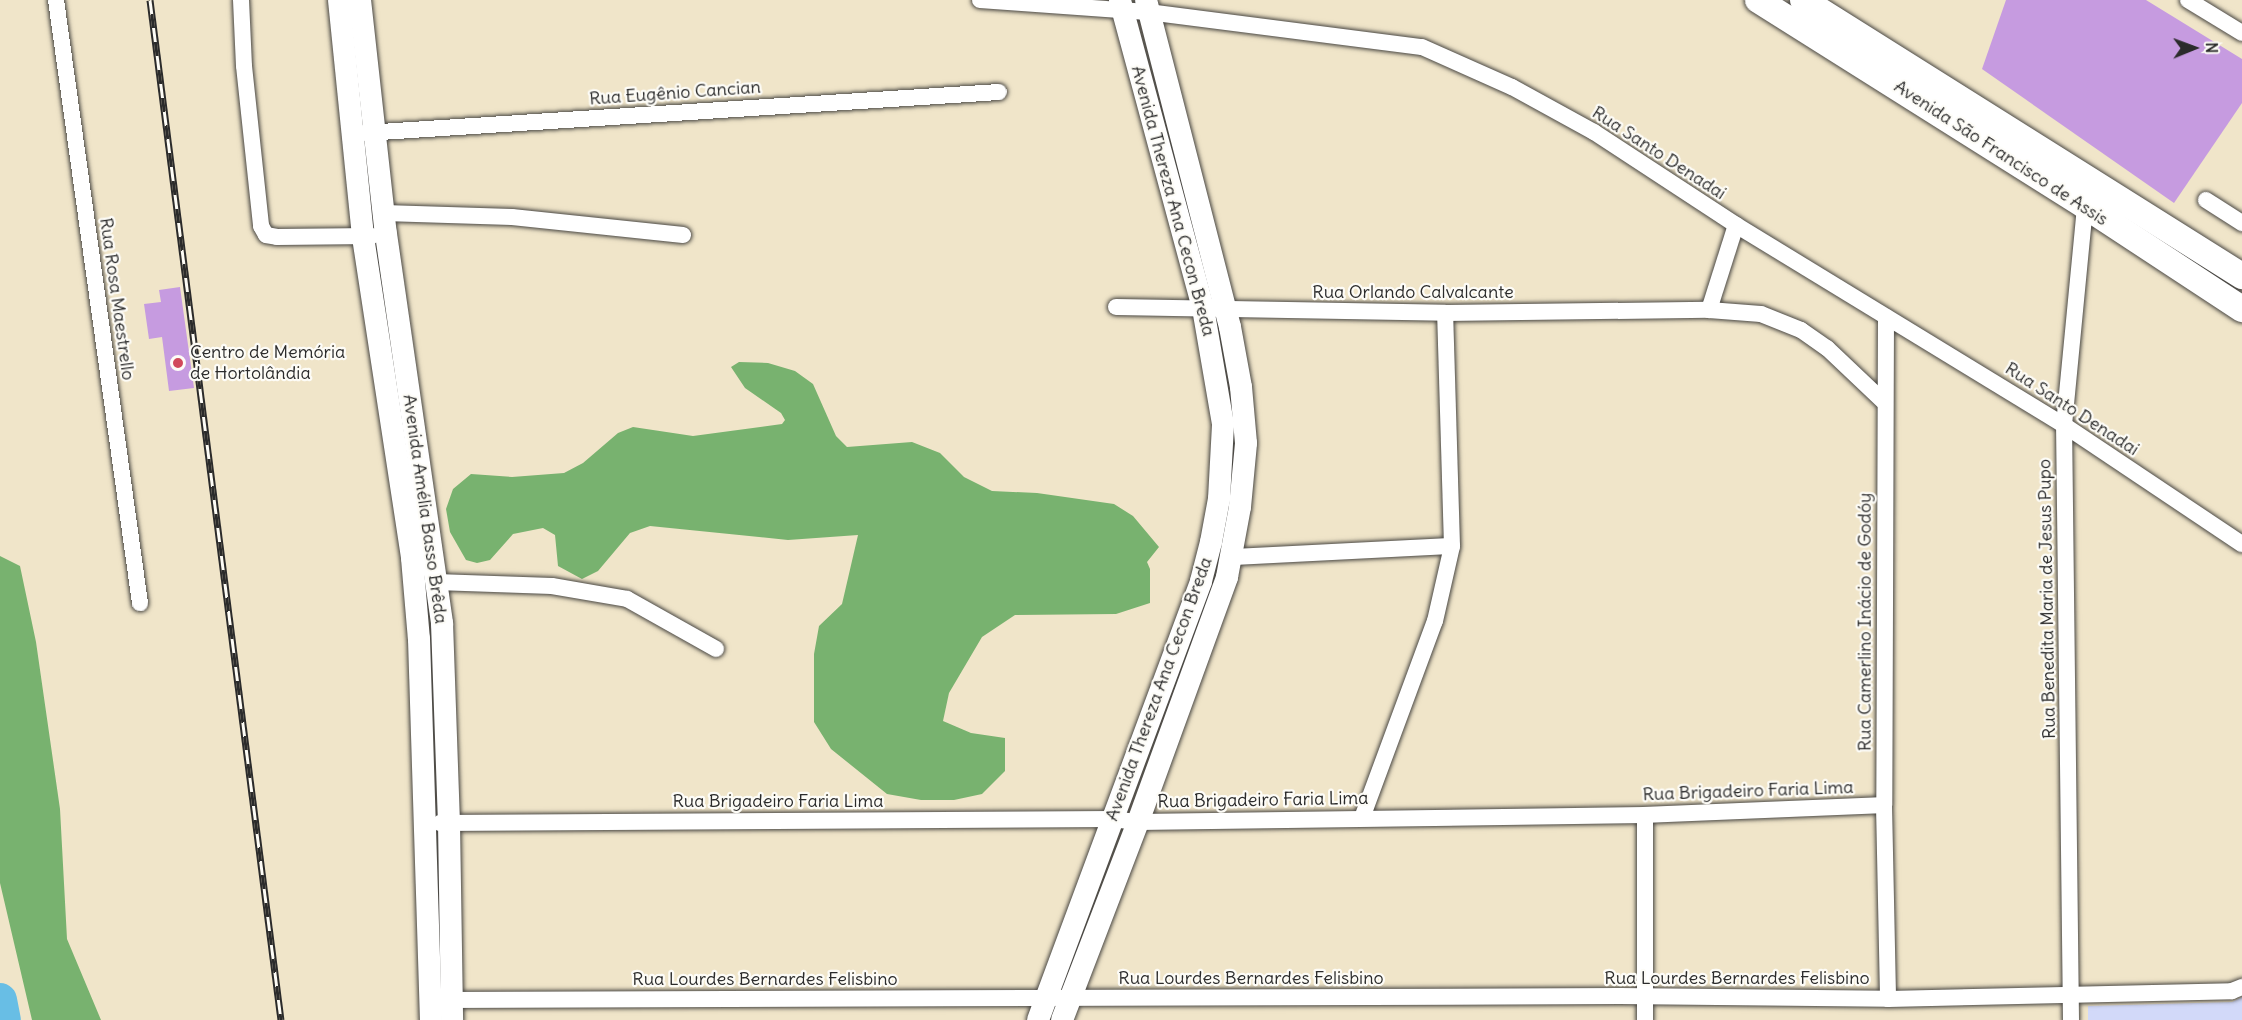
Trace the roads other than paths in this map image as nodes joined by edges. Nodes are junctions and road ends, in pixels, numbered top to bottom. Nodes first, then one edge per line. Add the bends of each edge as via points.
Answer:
1 (56, 0) edge
2 (241, 0) edge
3 (339, 0) edge
4 (360, 0) edge
5 (980, 0) edge
6 (1758, 0) edge
7 (1803, 0) edge
8 (2188, 0) edge
9 (1121, 5) edge
10 (1147, 6) edge
11 (2242, 33) edge
12 (999, 92) dead end
13 (365, 133) junction
14 (2206, 200) dead end
15 (2085, 206) junction
16 (2242, 223) edge
17 (385, 224) junction
18 (1736, 225) junction
19 (683, 234) dead end
20 (363, 237) junction
21 (2242, 276) edge
22 (1116, 307) dead end
23 (1214, 309) junction
24 (2242, 309) edge
25 (1709, 310) junction
26 (1445, 313) junction
27 (1886, 317) junction
28 (1885, 403) junction
29 (2064, 425) junction
30 (2242, 544) edge
31 (1452, 546) junction
32 (1232, 557) junction
33 (436, 582) junction
34 (140, 603) dead end
35 (716, 649) dead end
36 (1884, 805) junction
37 (1645, 815) junction
38 (1362, 818) junction
39 (1112, 819) junction
40 (427, 822) junction
41 (1138, 822) junction
42 (449, 823) junction
43 (2242, 987) edge
44 (2072, 994) junction
45 (1644, 996) junction
46 (1046, 998) junction
47 (1070, 998) junction
48 (1888, 999) junction
49 (441, 1010) edge
50 (1038, 1020) edge
51 (1062, 1020) edge
52 (1645, 1020) edge
53 (2072, 1020) edge

1 - 34 street, Rua Rosa Maestrello
2 - 20 street via 261,226 266,235 277,237
3 - 13 main road, Avenida Amélia Basso Brêda
4 - 13 main road, Avenida Amélia Basso Brêda
5 - 9 street, Rua Santo Denadai
6 - 15 main road, Avenida São Francisco de Assis
7 - 21 main road, Avenida São Francisco de Assis
8 - 11 street
9 - 10 street, Rua Santo Denadai
9 - 23 main road, Avenida Thereza Ana Cecon Breda
10 - 18 street, Rua Santo Denadai via 1422,47 1512,87 1594,132
10 - 23 main road, Avenida Thereza Ana Cecon Breda
12 - 13 street, Rua Eugênio Cancian
13 - 17 main road, Avenida Amélia Basso Brêda
13 - 20 main road, Avenida Amélia Basso Brêda
14 - 16 street
15 - 24 main road, Avenida São Francisco de Assis
15 - 29 street, Rua Benedita Maria de Jesus Pupo
17 - 19 street via 512,217
17 - 20 street
17 - 33 main road, Avenida Amélia Basso Brêda
18 - 25 street
18 - 27 street, Rua Santo Denadai
20 - 40 main road, Avenida Amélia Basso Brêda via 412,558 420,639
22 - 23 street, Rua Orlando Calvalcante
23 - 26 street, Rua Orlando Calvalcante
23 - 32 main road, Avenida Thereza Ana Cecon Breda via 1241,387 1246,443
23 - 39 main road, Avenida Thereza Ana Cecon Breda via 1223,424 1212,542
25 - 26 street, Rua Orlando Calvalcante
25 - 28 street, Rua Orlando Calvalcante via 1761,314 1801,330 1827,348
26 - 31 street
27 - 28 street, Rua Camerlino Inácio de Godóy
27 - 29 street, Rua Santo Denadai
28 - 36 street, Rua Camerlino Inácio de Godóy
29 - 30 street, Rua Santo Denadai
29 - 44 street, Rua Benedita Maria de Jesus Pupo
31 - 32 street
31 - 38 street via 1435,621
32 - 41 main road, Avenida Thereza Ana Cecon Breda
33 - 35 street via 552,586 627,599
33 - 42 main road, Avenida Amélia Basso Brêda via 444,667
36 - 37 street, Rua Brigadeiro Faria Lima
36 - 48 street, Rua Camerlino Inácio de Godóy
37 - 38 street, Rua Brigadeiro Faria Lima
37 - 45 street
38 - 41 street, Rua Brigadeiro Faria Lima
39 - 41 street, Rua Brigadeiro Faria Lima
39 - 42 street, Rua Brigadeiro Faria Lima
39 - 46 main road, Avenida Thereza Ana Cecon Breda
40 - 42 street, Rua Brigadeiro Faria Lima
40 - 49 main road, Avenida Amélia Basso Brêda
41 - 47 main road, Avenida Thereza Ana Cecon Breda
42 - 49 main road, Avenida Amélia Basso Brêda
43 - 44 street, Rua Lourdes Bernardes Felisbino via 2232,991
44 - 48 street, Rua Lourdes Bernardes Felisbino
44 - 53 street, Rua Benedita Maria de Jesus Pupo
45 - 47 street, Rua Lourdes Bernardes Felisbino
45 - 48 street, Rua Lourdes Bernardes Felisbino
45 - 52 street
46 - 47 street, Rua Lourdes Bernardes Felisbino
46 - 49 street, Rua Lourdes Bernardes Felisbino
46 - 50 main road, Avenida Thereza Ana Cecon Breda
47 - 51 main road, Avenida Thereza Ana Cecon Breda

